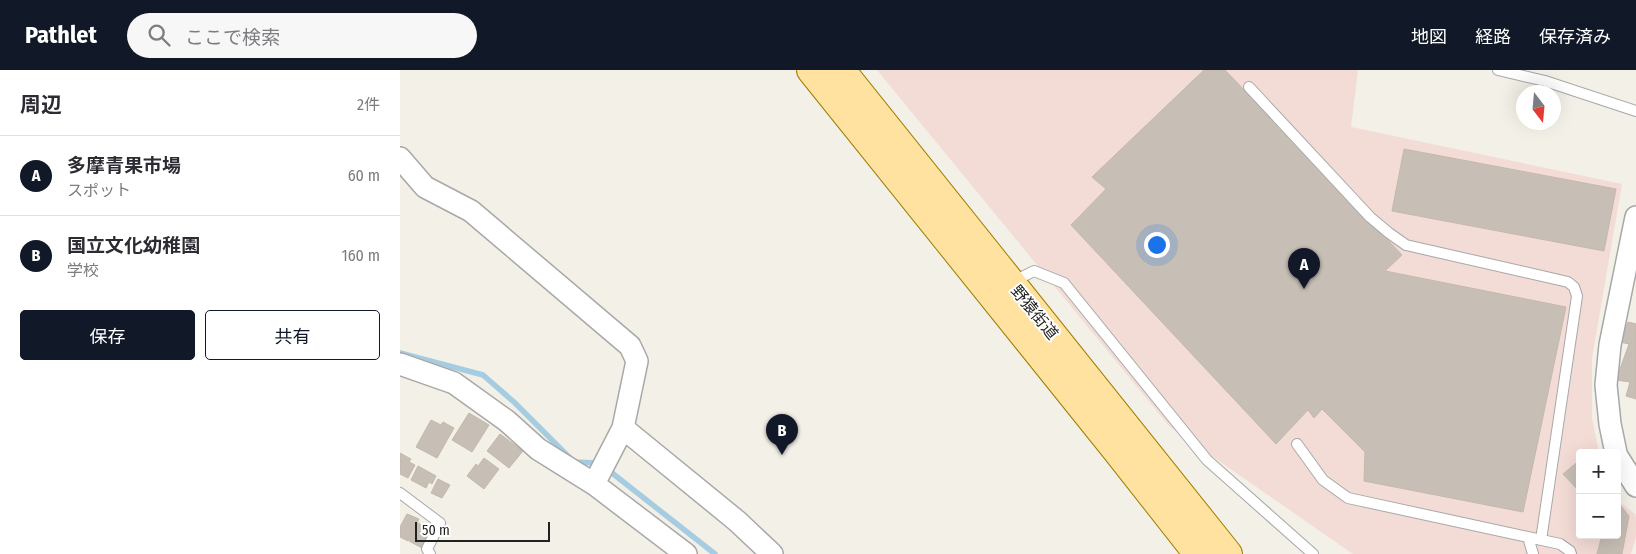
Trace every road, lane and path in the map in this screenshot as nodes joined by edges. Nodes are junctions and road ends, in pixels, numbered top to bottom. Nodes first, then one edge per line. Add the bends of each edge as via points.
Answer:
1 (811, 70) edge
2 (841, 70) edge
3 (1498, 70) edge
4 (1249, 87) dead end
5 (1636, 112) edge
6 (400, 158) edge
7 (1636, 217) edge
8 (1011, 282) junction
9 (400, 364) edge
10 (623, 428) junction
11 (1297, 444) dead end
12 (1616, 449) edge
13 (1621, 461) edge
14 (600, 472) junction
15 (1636, 486) edge
16 (400, 493) edge
17 (1528, 537) junction
18 (1541, 540) junction
19 (1571, 553) edge
20 (430, 554) edge
21 (686, 554) edge
22 (772, 554) edge
23 (1198, 554) edge
24 (1228, 554) edge
25 (1313, 554) edge
26 (1534, 554) edge

1 - 23 main road, 野猿街道
2 - 8 main road, 野猿街道
3 - 5 lane via 1545,81
4 - 18 lane via 1370,217 1406,245 1568,282 1574,287 1577,296
6 - 10 street via 425,187 471,211 630,346 637,361
7 - 12 street via 1610,345 1606,385
8 - 24 main road, 野猿街道
8 - 25 lane via 1034,271 1064,283 1207,460
9 - 14 street via 454,383 507,421 538,449
10 - 14 street
10 - 22 street
11 - 17 lane via 1323,480 1348,498
13 - 15 street
14 - 21 street
16 - 20 lane via 440,523 427,550
17 - 18 lane
17 - 26 lane
18 - 19 lane via 1560,544

